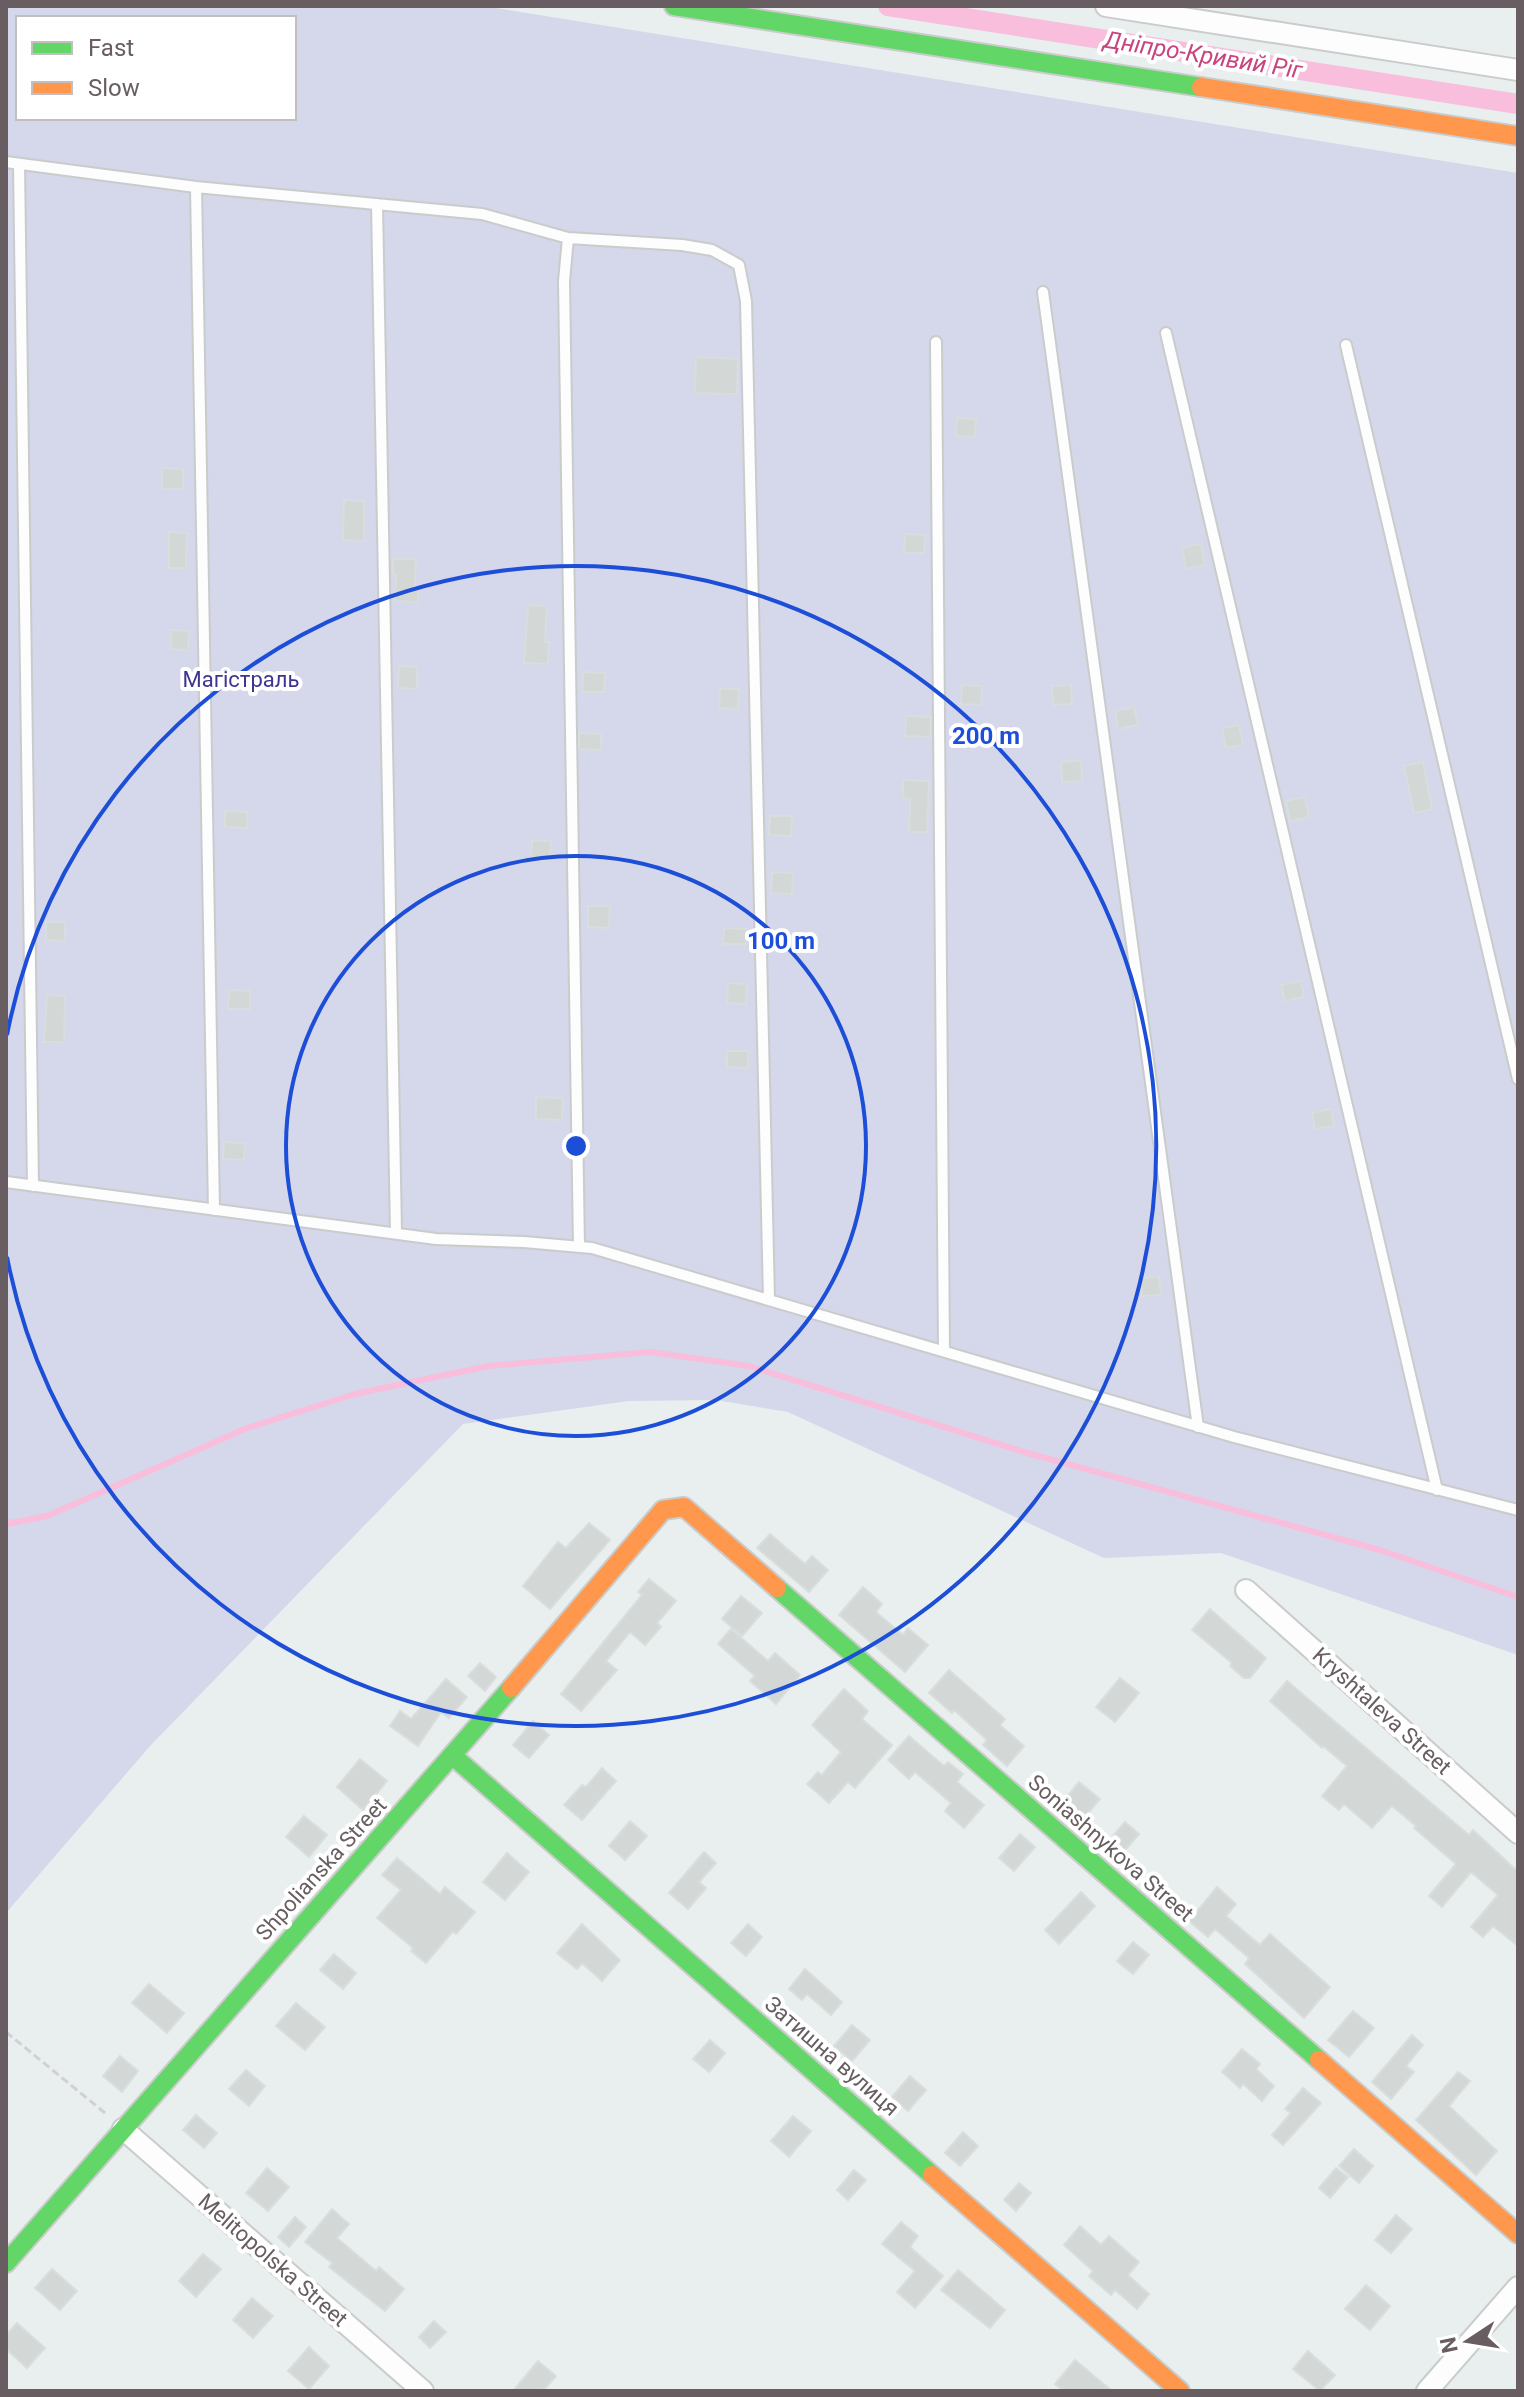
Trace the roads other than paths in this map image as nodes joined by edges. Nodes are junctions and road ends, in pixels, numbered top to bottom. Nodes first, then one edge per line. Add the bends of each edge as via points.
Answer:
1 (674, 6) edge
2 (1106, 6) edge
3 (1518, 70) edge
4 (1518, 136) edge
5 (6, 162) edge
6 (19, 164) junction
7 (196, 187) junction
8 (377, 204) junction
9 (568, 238) junction
10 (1043, 292) dead end
11 (1166, 333) dead end
12 (936, 342) dead end
13 (1346, 345) dead end
14 (1518, 1079) edge
15 (6, 1182) edge
16 (33, 1186) junction
17 (214, 1210) junction
18 (396, 1232) junction
19 (579, 1247) junction
20 (769, 1299) junction
21 (944, 1351) junction
22 (1198, 1427) junction
23 (1437, 1490) junction
24 (670, 1507) joint
25 (1518, 1510) edge
26 (1246, 1590) dead end
27 (453, 1756) junction
28 (1518, 1833) edge
29 (123, 2129) junction
30 (1518, 2234) edge
31 (6, 2263) edge
32 (1518, 2287) edge
33 (423, 2391) edge
34 (1180, 2391) edge
35 (1427, 2391) edge

1 - 4 street
2 - 3 street
5 - 6 lane
6 - 7 lane
6 - 16 lane
7 - 8 lane
7 - 17 lane
8 - 9 lane via 482,214
8 - 18 lane
9 - 19 lane via 564,281
9 - 20 lane via 712,250 739,265 746,301
10 - 22 lane
11 - 23 lane
12 - 21 lane
13 - 14 lane
15 - 16 lane
16 - 17 lane
17 - 18 lane
18 - 19 lane
19 - 20 lane
20 - 21 lane
21 - 22 lane
22 - 23 lane
23 - 25 lane
24 - 27 street, Shpolianska Street
24 - 30 street, Soniashnykova Street via 684,1507
26 - 28 street, Kryshtaleva Street
27 - 29 street, Shpolianska Street
27 - 34 street, Затишна вулиця
29 - 31 street, Shpolianska Street
29 - 33 street, Melitopolska Street
32 - 35 street

